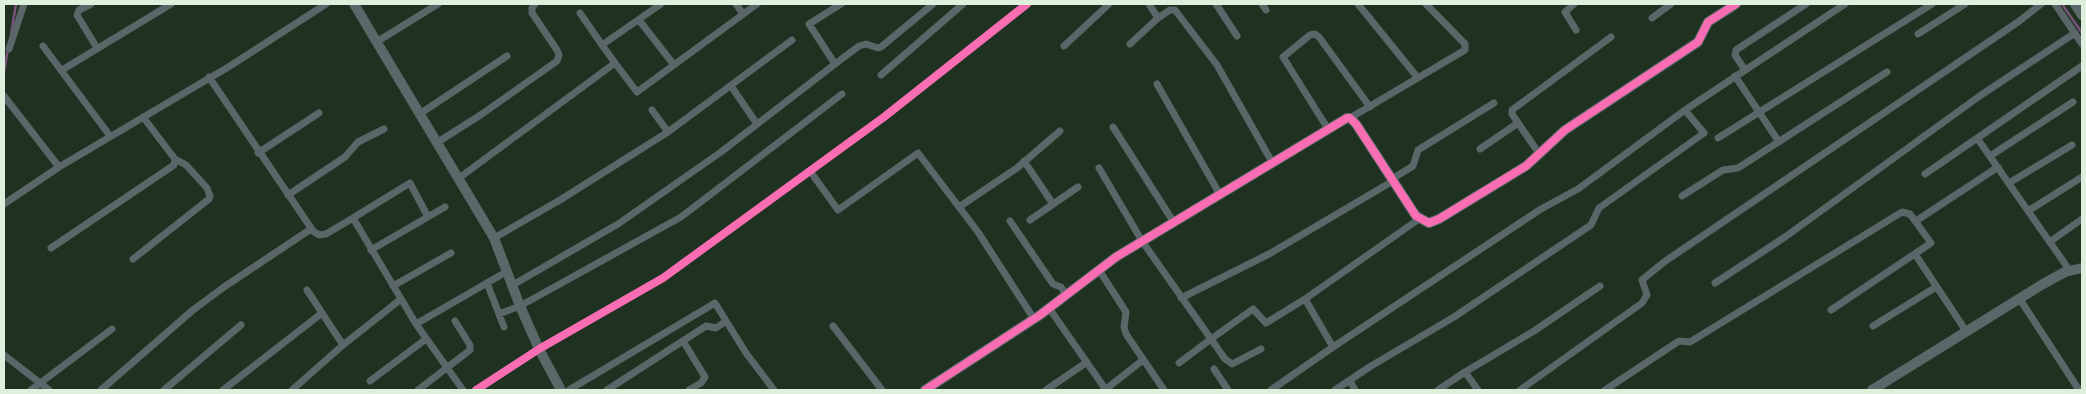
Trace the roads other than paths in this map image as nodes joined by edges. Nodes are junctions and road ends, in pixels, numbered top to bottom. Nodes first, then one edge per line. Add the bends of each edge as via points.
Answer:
1 (24, 4) edge
2 (91, 4) edge
3 (171, 4) edge
4 (326, 4) edge
5 (354, 4) edge
6 (438, 4) edge
7 (535, 4) edge
8 (661, 4) edge
9 (736, 4) edge
10 (757, 4) edge
11 (841, 4) edge
12 (933, 4) edge
13 (963, 4) edge
14 (1027, 4) edge
15 (1109, 4) edge
16 (1149, 4) edge
17 (1216, 4) edge
18 (1358, 4) edge
19 (1426, 4) edge
20 (1574, 4) edge
21 (1671, 4) edge
22 (1736, 4) edge
23 (1806, 4) edge
24 (1845, 4) edge
25 (1932, 4) edge
26 (1965, 4) edge
27 (2042, 4) edge
28 (2055, 4) edge
29 (2074, 4) edge
30 (580, 13) dead end
31 (743, 14) junction
32 (2082, 15) edge
33 (1158, 18) junction
34 (1652, 18) dead end
35 (639, 20) junction
36 (1576, 30) dead end
37 (2075, 33) junction
38 (1918, 34) dead end
39 (1237, 36) dead end
40 (1611, 37) dead end
41 (792, 40) dead end
42 (378, 41) junction
43 (1130, 44) dead end
44 (2082, 44) edge
45 (602, 45) junction
46 (43, 46) dead end
47 (1064, 46) dead end
48 (97, 48) junction
49 (9, 49) dead end
50 (507, 56) dead end
51 (615, 63) junction
52 (836, 64) junction
53 (674, 65) junction
54 (2082, 66) edge
55 (62, 70) junction
56 (1745, 70) junction
57 (1887, 72) dead end
58 (881, 75) dead end
59 (1736, 76) junction
60 (209, 77) junction
61 (1418, 78) junction
62 (1157, 84) dead end
63 (731, 86) junction
64 (842, 94) dead end
65 (4, 96) edge
66 (2073, 102) dead end
67 (1494, 103) dead end
68 (1370, 107) junction
69 (652, 110) dead end
70 (1685, 110) junction
71 (1759, 110) junction
72 (319, 113) dead end
73 (421, 113) junction
74 (142, 117) junction
75 (1350, 118) junction
76 (1518, 123) junction
77 (757, 124) junction
78 (1113, 127) dead end
79 (384, 129) dead end
80 (1328, 129) junction
81 (1060, 131) dead end
82 (668, 132) junction
83 (110, 136) junction
84 (1718, 138) dead end
85 (1977, 138) junction
86 (438, 142) junction
87 (1778, 142) junction
88 (2072, 145) dead end
89 (1480, 149) dead end
90 (258, 153) junction
91 (1540, 155) junction
92 (1990, 156) junction
93 (175, 160) junction
94 (1024, 161) junction
95 (1272, 162) junction
96 (58, 167) junction
97 (1998, 167) junction
98 (1098, 168) dead end
99 (810, 171) junction
100 (1925, 174) dead end
101 (2082, 177) edge
102 (459, 178) junction
103 (1393, 180) junction
104 (2009, 183) junction
105 (1078, 187) dead end
106 (1219, 193) junction
107 (288, 195) junction
108 (1682, 196) dead end
109 (4, 204) edge
110 (1053, 204) junction
111 (959, 206) junction
112 (445, 207) dead end
113 (2028, 211) junction
114 (428, 217) junction
115 (353, 218) junction
116 (1419, 219) junction
117 (2082, 219) edge
118 (1030, 220) dead end
119 (1010, 221) dead end
120 (1174, 221) junction
121 (1916, 221) junction
122 (311, 229) junction
123 (494, 238) junction
124 (1142, 241) junction
125 (2051, 241) junction
126 (51, 248) dead end
127 (371, 250) junction
128 (451, 253) dead end
129 (1915, 254) junction
130 (133, 259) dead end
131 (2082, 268) edge
132 (1099, 270) junction
133 (2070, 271) junction
134 (506, 272) junction
135 (487, 283) junction
136 (1715, 283) dead end
137 (393, 286) junction
138 (511, 286) junction
139 (1600, 286) dead end
140 (1936, 287) junction
141 (307, 290) dead end
142 (1066, 295) junction
143 (1181, 298) junction
144 (1305, 298) junction
145 (2019, 298) junction
146 (401, 299) junction
147 (520, 306) junction
148 (1050, 308) junction
149 (1831, 310) dead end
150 (322, 313) junction
151 (499, 314) junction
152 (1034, 319) junction
153 (455, 321) dead end
154 (726, 321) junction
155 (416, 324) junction
156 (241, 325) dead end
157 (832, 326) dead end
158 (1873, 326) dead end
159 (504, 327) dead end
160 (112, 329) dead end
161 (1966, 330) junction
162 (426, 339) junction
163 (1211, 339) junction
164 (683, 341) junction
165 (343, 345) junction
166 (1333, 347) junction
167 (538, 349) junction
168 (1261, 349) dead end
169 (4, 356) edge
170 (1143, 360) junction
171 (1087, 362) junction
172 (1179, 363) dead end
173 (446, 369) junction
174 (1214, 369) dead end
175 (1465, 372) junction
176 (370, 381) dead end
177 (1350, 381) junction
178 (40, 382) junction
179 (1104, 389) edge
180 (31, 390) edge
181 (49, 390) edge
182 (101, 390) edge
183 (164, 390) edge
184 (223, 390) edge
185 (292, 390) edge
186 (418, 390) edge
187 (463, 390) edge
188 (476, 390) edge
189 (561, 390) edge
190 (569, 390) edge
191 (607, 390) edge
192 (689, 390) edge
193 (774, 390) edge
194 (882, 390) edge
195 (925, 390) edge
196 (1046, 390) edge
197 (1164, 390) edge
198 (1228, 390) edge
199 (1271, 390) edge
200 (1335, 390) edge
201 (1355, 390) edge
202 (1438, 390) edge
203 (1478, 390) edge
204 (1520, 390) edge
205 (1606, 390) edge
206 (1872, 390) edge
207 (2079, 390) edge

1 - 49 street
2 - 48 street via 79,10 77,15
3 - 48 street
4 - 60 street
5 - 42 street
6 - 42 street
7 - 86 street via 532,13 557,50 557,61
8 - 35 street
9 - 31 street
10 - 31 street
11 - 52 street via 809,24
12 - 52 street via 882,47 860,46
13 - 58 street
14 - 99 street
15 - 47 street
16 - 33 street
17 - 39 street
18 - 61 street
19 - 61 street via 1466,48
20 - 36 street via 1565,12
21 - 34 street
22 - 91 street via 1708,22 1698,42 1565,130
23 - 56 street via 1736,50 1735,55
24 - 56 street
25 - 71 street
26 - 38 street
27 - 204 street via 1664,262 1642,280 1647,295 1642,303
28 - 37 street
29 - 32 street
30 - 45 street
31 - 53 street
33 - 43 street
33 - 95 street via 1170,10 1177,12 1217,64
35 - 45 street
35 - 53 street
37 - 44 street
37 - 136 street via 1981,95 1785,237
40 - 76 street via 1513,109 1512,114
41 - 63 street
42 - 73 street
45 - 51 street
46 - 55 street
48 - 55 street
50 - 73 street
51 - 53 street via 637,92
51 - 102 street
52 - 77 street
54 - 85 street
55 - 83 street
56 - 59 street
57 - 87 street
59 - 70 street
59 - 71 street
60 - 74 street
60 - 90 street
61 - 68 street
62 - 106 street
63 - 77 street
63 - 82 street
64 - 147 street via 681,217
65 - 96 street
66 - 92 street
67 - 103 street via 1418,150 1414,166
68 - 75 street
68 - 80 street via 1319,37 1310,35 1283,57
69 - 82 street
70 - 166 street via 1578,190 1541,209
70 - 177 street via 1704,133 1599,208 1591,225 1454,317
71 - 84 street
71 - 87 street
72 - 90 street
73 - 86 street
74 - 83 street
74 - 93 street
75 - 80 street
75 - 103 street
76 - 89 street
76 - 91 street
77 - 138 street via 618,224
78 - 120 street
79 - 107 street via 355,144 345,157
80 - 95 street
81 - 94 street
82 - 123 street
83 - 96 street
85 - 92 street
85 - 100 street
86 - 102 street
87 - 108 street via 1738,168 1723,170
88 - 104 street
90 - 107 street
91 - 116 street via 1439,219 1429,223
92 - 97 street
93 - 126 street via 172,167
93 - 130 street via 186,165 207,188 209,199
94 - 110 street
94 - 111 street
95 - 106 street
96 - 109 street
97 - 104 street
97 - 121 street
98 - 124 street
99 - 111 street via 838,210 918,153
99 - 167 street via 663,278
101 - 113 street
102 - 123 street
103 - 116 street
103 - 143 street via 1269,254
104 - 113 street
105 - 110 street
106 - 120 street
107 - 122 street
110 - 118 street
111 - 152 street
112 - 114 street
113 - 125 street
114 - 115 street via 410,183
114 - 127 street
115 - 122 street via 326,234 319,235
115 - 127 street
116 - 144 street
117 - 125 street
119 - 142 street via 1053,284 1061,287
120 - 124 street
121 - 129 street via 1932,243
121 - 205 street via 1907,212 1902,212 1690,342 1679,341
122 - 182 street via 194,310
123 - 134 street
124 - 132 street
124 - 143 street
125 - 133 street
127 - 137 street
128 - 137 street
129 - 140 street
129 - 149 street
131 - 133 street
132 - 142 street
132 - 170 street via 1126,312 1124,330
133 - 145 street
134 - 135 street
134 - 138 street
135 - 151 street
135 - 155 street
137 - 146 street
138 - 147 street
139 - 175 street
140 - 158 street
140 - 161 street
141 - 150 street
142 - 148 street
143 - 163 street
144 - 163 street via 1266,323 1253,309
144 - 166 street
145 - 161 street
145 - 207 street
146 - 155 street
146 - 165 street
147 - 151 street
147 - 167 street
148 - 152 street
148 - 171 street
150 - 165 street
150 - 184 street
151 - 159 street
152 - 195 street
153 - 173 street via 471,348
154 - 164 street via 716,328 706,326
154 - 190 street via 715,303
154 - 193 street
155 - 162 street
156 - 183 street
157 - 194 street
160 - 178 street
161 - 206 street
162 - 173 street
162 - 176 street
163 - 168 street via 1232,364
163 - 172 street
164 - 191 street
164 - 192 street via 705,377 702,383
165 - 185 street
166 - 199 street
167 - 188 street
167 - 189 street
169 - 178 street
170 - 179 street
170 - 197 street
171 - 179 street
171 - 196 street
173 - 186 street
173 - 187 street
174 - 198 street
175 - 202 street
175 - 203 street
177 - 200 street
177 - 201 street
178 - 180 street
178 - 181 street

